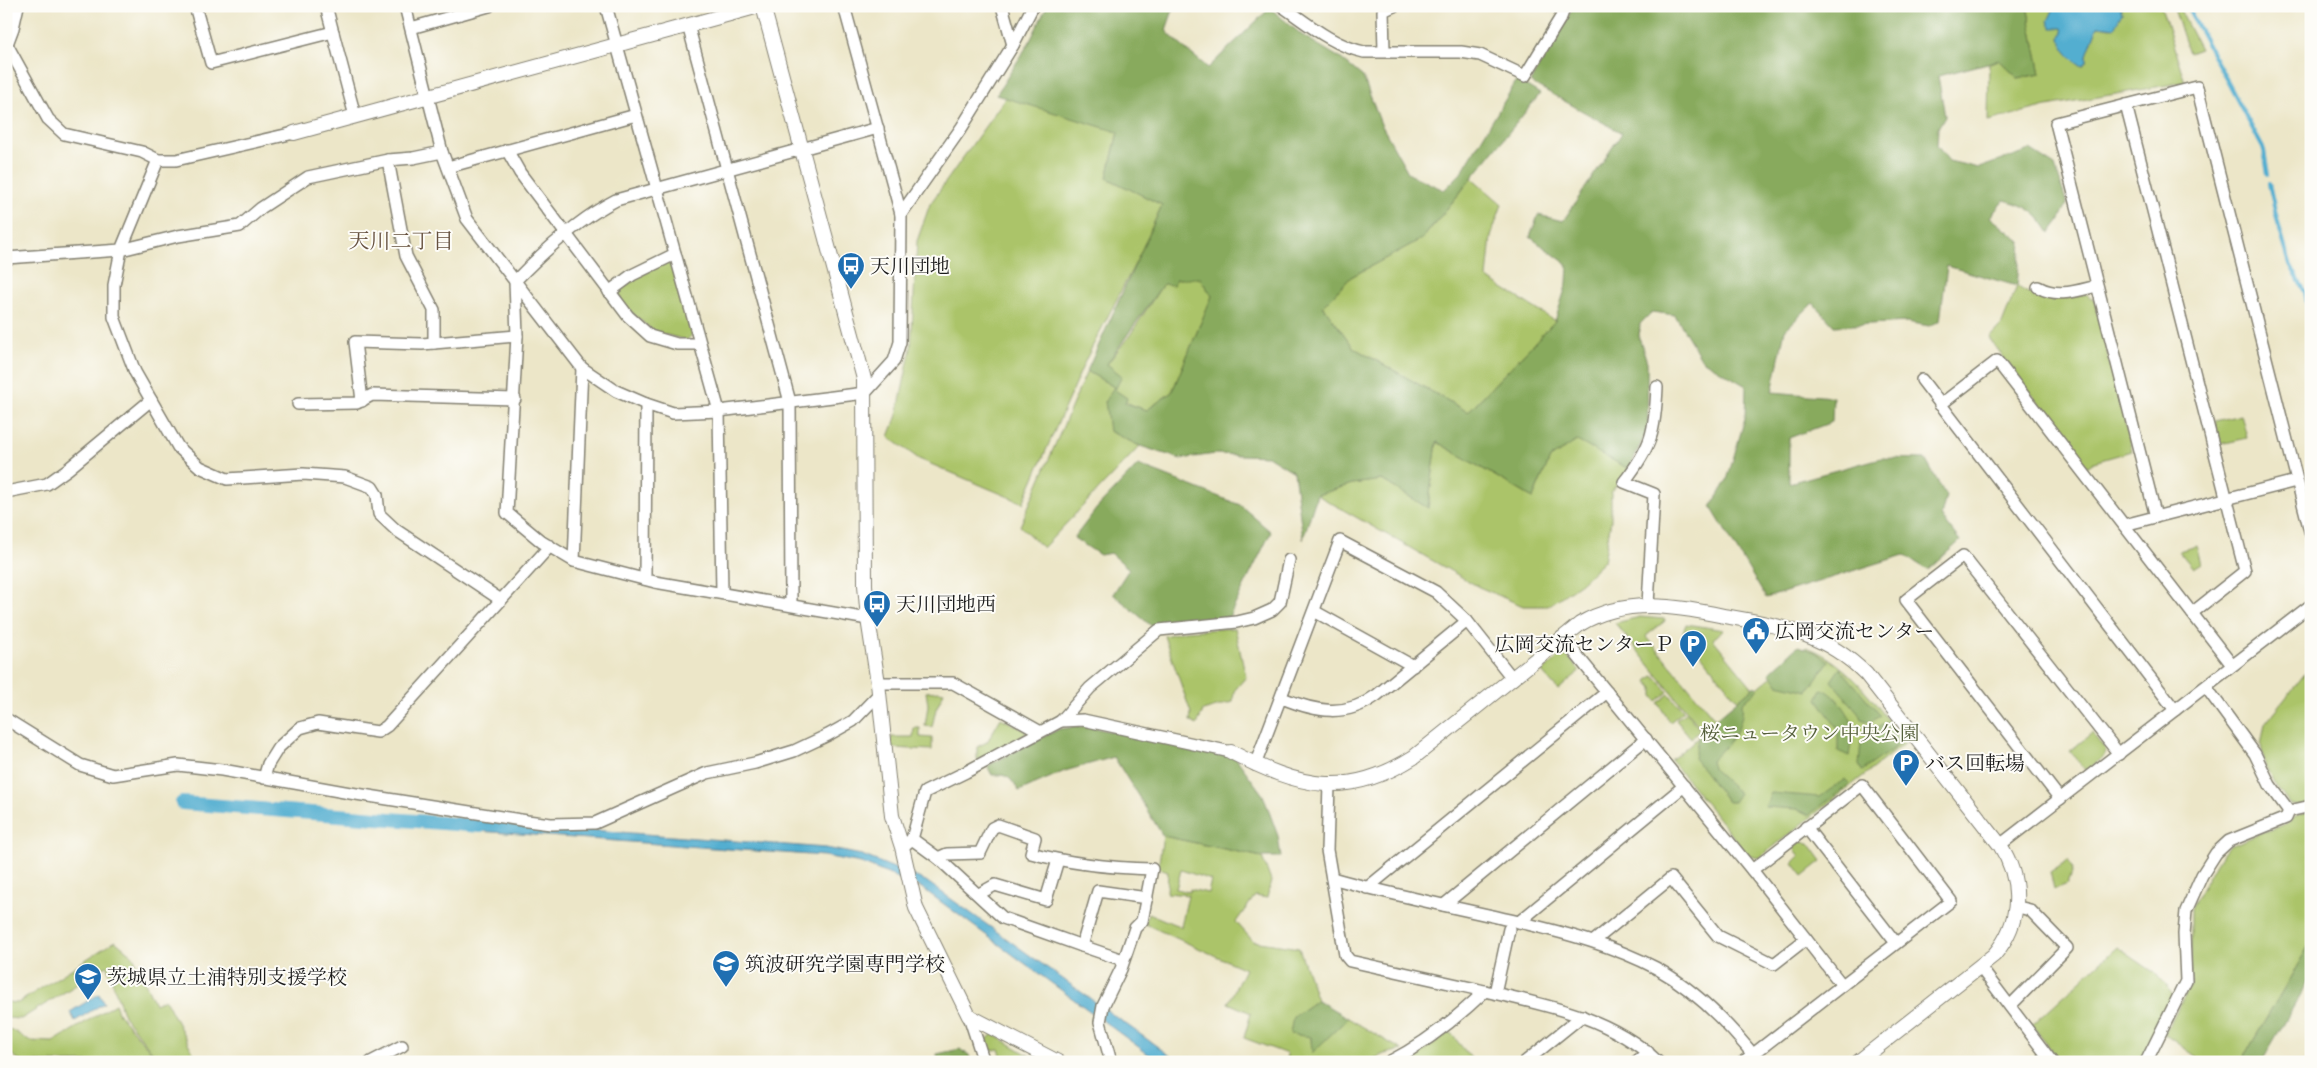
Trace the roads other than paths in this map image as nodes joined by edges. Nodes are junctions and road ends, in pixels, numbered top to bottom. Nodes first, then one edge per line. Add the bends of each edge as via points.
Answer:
1 (18, 6) edge
2 (195, 6) edge
3 (326, 6) edge
4 (405, 6) edge
5 (489, 6) edge
6 (606, 6) edge
7 (761, 6) edge
8 (844, 6) edge
9 (1002, 6) edge
10 (1033, 6) edge
11 (1282, 6) edge
12 (1394, 6) edge
13 (1565, 6) edge
14 (688, 25) junction
15 (411, 28) junction
16 (333, 32) junction
17 (616, 44) junction
18 (1013, 45) junction
19 (8, 48) edge
20 (1384, 51) junction
21 (429, 96) junction
22 (2126, 105) junction
23 (636, 115) junction
24 (355, 116) junction
25 (878, 128) junction
26 (294, 133) joint
27 (801, 149) junction
28 (507, 150) junction
29 (442, 152) junction
30 (158, 160) junction
31 (388, 160) junction
32 (448, 167) junction
33 (726, 169) junction
34 (656, 188) junction
35 (901, 214) junction
36 (566, 235) junction
37 (121, 250) junction
38 (675, 254) junction
39 (6, 258) edge
40 (515, 281) junction
41 (2097, 286) junction
42 (2038, 287) dead end
43 (609, 292) junction
44 (517, 336) junction
45 (434, 343) junction
46 (700, 344) junction
47 (582, 368) junction
48 (1922, 380) dead end
49 (1657, 387) dead end
50 (865, 393) junction
51 (515, 399) junction
52 (150, 400) junction
53 (362, 401) junction
54 (790, 402) junction
55 (298, 404) dead end
56 (646, 404) junction
57 (1940, 405) junction
58 (719, 410) junction
59 (2296, 481) junction
60 (6, 492) edge
61 (2227, 499) junction
62 (2156, 517) junction
63 (2124, 525) junction
64 (2311, 535) edge
65 (550, 546) junction
66 (1289, 560) dead end
67 (574, 561) junction
68 (645, 579) junction
69 (722, 593) junction
70 (501, 600) junction
71 (791, 605) junction
72 (1648, 605) junction
73 (2311, 605) edge
74 (1314, 611) junction
75 (2192, 613) junction
76 (868, 619) junction
77 (1467, 621) junction
78 (1562, 637) junction
79 (2232, 665) junction
80 (1413, 666) junction
81 (1513, 678) junction
82 (2206, 687) junction
83 (879, 689) junction
84 (1606, 692) junction
85 (1282, 698) junction
86 (2175, 710) junction
87 (6, 719) edge
88 (1061, 720) junction
89 (1039, 731) junction
90 (1646, 739) junction
91 (1231, 752) joint
92 (2119, 754) junction
93 (1255, 765) junction
94 (264, 778) junction
95 (1329, 785) junction
96 (1684, 786) junction
97 (2060, 799) junction
98 (2311, 806) edge
99 (2289, 811) junction
100 (1806, 827) junction
101 (907, 843) junction
102 (2000, 845) junction
103 (938, 858) junction
104 (1058, 860) junction
105 (1752, 870) junction
106 (1332, 878) junction
107 (1367, 888) junction
108 (979, 894) junction
109 (1146, 898) junction
110 (1444, 904) junction
111 (2018, 906) junction
112 (1514, 925) junction
113 (1806, 939) junction
114 (1594, 941) junction
115 (1896, 943) junction
116 (1082, 946) junction
117 (1122, 960) junction
118 (1980, 967) junction
119 (1842, 985) junction
120 (1490, 992) junction
121 (2010, 1006) junction
122 (969, 1016) junction
123 (1582, 1016) junction
124 (402, 1046) dead end
125 (1648, 1052) junction
126 (1756, 1058) edge
127 (371, 1062) edge
128 (984, 1062) edge
129 (1058, 1062) edge
130 (1111, 1062) edge
131 (1389, 1062) edge
132 (1525, 1062) edge
133 (1636, 1062) edge
134 (1658, 1062) edge
135 (1743, 1062) edge
136 (1858, 1062) edge
137 (2052, 1062) edge
138 (2146, 1062) edge

1 - 19 street
2 - 16 street via 211,63
3 - 16 street
4 - 15 street
5 - 15 street
6 - 17 street
7 - 14 street
7 - 27 street
8 - 25 street
9 - 18 street
10 - 18 street
11 - 20 street via 1340,44 1364,52
12 - 20 street via 1383,11
13 - 20 street via 1525,76 1480,56 1461,52
14 - 17 street
14 - 33 street
15 - 21 street
16 - 24 street
17 - 21 street
17 - 23 street
18 - 35 street via 962,127
19 - 30 street via 48,119 64,134 142,152
21 - 24 street
21 - 29 street
22 - 41 street via 2056,123
22 - 59 street via 2197,87
22 - 61 street
23 - 28 street
23 - 34 street
24 - 26 street
25 - 27 street
25 - 35 street
26 - 30 street via 176,160
27 - 33 street
27 - 50 street via 864,379
28 - 32 street
28 - 36 street
29 - 31 street
29 - 32 street
30 - 37 street
31 - 37 street via 308,177 240,226
31 - 45 street via 406,256 434,310
32 - 40 street via 467,219
33 - 34 street
33 - 54 street
34 - 36 street via 616,200
34 - 38 street
35 - 50 street via 900,342 894,361
36 - 40 street
36 - 43 street
37 - 39 street
37 - 52 street via 114,285 114,317 135,372
38 - 43 street via 632,275
38 - 46 street
40 - 44 street
40 - 47 street
41 - 42 street via 2062,294
41 - 62 street
43 - 46 street via 650,336 677,344
44 - 45 street
44 - 51 street
45 - 53 street via 355,342
46 - 58 street
47 - 56 street via 616,391
47 - 67 street
48 - 57 street
49 - 72 street via 1652,436 1624,482 1654,494
50 - 54 street
50 - 76 street via 865,585
51 - 53 street via 372,395
51 - 65 street via 507,513
52 - 60 street via 47,484
52 - 70 street via 178,447 200,467 227,479 303,474 345,477 372,487 377,496 378,514 396,530
53 - 55 street
54 - 58 street
54 - 71 street
56 - 58 street via 673,413
56 - 68 street
57 - 63 street via 1997,361
57 - 86 street
58 - 69 street
59 - 61 street
59 - 64 street
61 - 62 street
61 - 75 street via 2245,571
62 - 63 street
63 - 75 street
65 - 67 street
65 - 70 street
66 - 88 street via 1280,602 1272,610 1237,622 1159,630 1090,688
67 - 68 street
68 - 69 street
69 - 71 street
70 - 94 street via 387,726 378,732 318,723 300,728 278,748
71 - 76 street
72 - 78 street via 1603,612
72 - 102 street via 1685,608 1781,626 1844,653 1880,691
73 - 79 street
74 - 77 street via 1340,540 1436,592
74 - 80 street
74 - 85 street
75 - 79 street
76 - 83 street
77 - 80 street
77 - 81 street
78 - 81 street
78 - 84 street
79 - 82 street
80 - 85 street via 1369,701 1351,709 1335,712 1318,710
81 - 95 street via 1394,770 1370,780
82 - 86 street
82 - 99 street via 2255,754 2270,785
83 - 89 street via 953,683
83 - 94 street via 853,721 828,735 794,751 707,773 595,823 527,821
83 - 101 street via 892,816
84 - 90 street
84 - 107 street
85 - 93 street
86 - 92 street
87 - 94 street via 80,765 113,775 178,764
88 - 89 street
88 - 91 street via 1083,720
89 - 101 street via 925,792
90 - 96 street
90 - 110 street
91 - 93 street
92 - 97 street
92 - 97 street via 1963,556 1906,600
93 - 95 street via 1290,779
95 - 106 street via 1326,850
96 - 105 street
96 - 112 street
97 - 102 street
98 - 99 street
99 - 138 street via 2286,818 2230,841 2216,853 2202,875 2186,911 2186,981
100 - 105 street
100 - 115 street
100 - 115 street via 1862,785 1951,901
101 - 103 street
101 - 122 street via 910,887 922,923
102 - 111 street via 2014,876
103 - 104 street via 953,853 980,853 992,828 998,825 1035,838 1031,853
103 - 108 street
104 - 108 street via 1046,900 995,885
104 - 109 street via 1112,868 1152,869
105 - 113 street
106 - 107 street
106 - 120 street via 1345,955 1350,961
107 - 110 street
108 - 116 street via 1003,918
109 - 116 street via 1098,891
109 - 117 street via 1142,921 1135,928
110 - 112 street
111 - 118 street via 2004,942
111 - 121 street via 2030,910 2066,948
112 - 114 street
112 - 120 street
113 - 114 street via 1774,964 1718,936 1671,878
113 - 119 street
114 - 126 street via 1656,968 1677,982 1724,1021
115 - 119 street
116 - 117 street
117 - 130 street via 1121,969 1103,1006 1100,1022
118 - 121 street
118 - 136 street
119 - 126 street
120 - 123 street
120 - 131 street
121 - 137 street
122 - 128 street
122 - 129 street
123 - 125 street via 1613,1029
123 - 132 street
124 - 127 street
125 - 133 street
125 - 134 street
126 - 135 street

